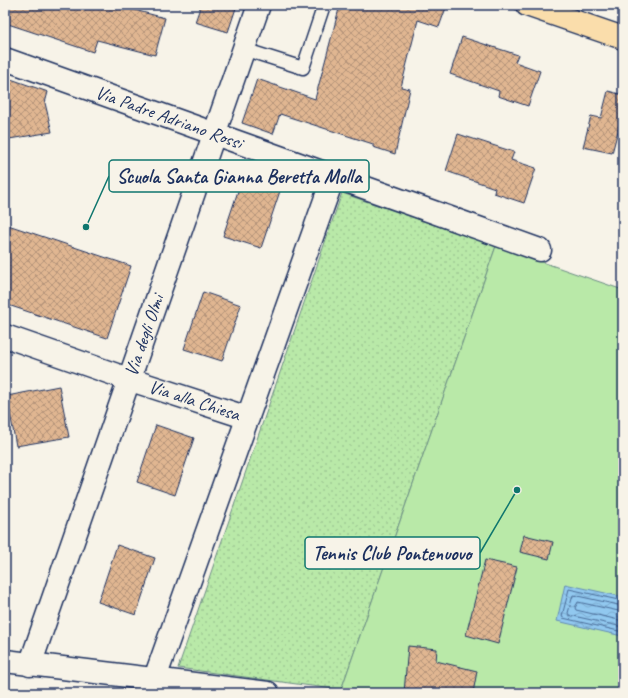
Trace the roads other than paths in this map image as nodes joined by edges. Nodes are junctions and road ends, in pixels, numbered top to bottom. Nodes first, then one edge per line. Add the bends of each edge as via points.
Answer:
1 (258, 5) edge
2 (324, 5) edge
3 (527, 5) edge
4 (623, 38) edge
5 (243, 49) junction
6 (5, 59) edge
7 (215, 132) junction
8 (334, 175) junction
9 (540, 250) dead end
10 (5, 336) edge
11 (128, 379) junction
12 (248, 418) junction
13 (5, 661) edge
14 (30, 665) junction
15 (155, 678) junction
16 (268, 693) edge

1 - 5 street, Via degli Olmi
2 - 5 lane via 303,68
3 - 4 main road
5 - 7 street, Via degli Olmi
6 - 7 street, Via Padre Adriano Rossi
7 - 8 street, Via Padre Adriano Rossi
7 - 11 street, Via degli Olmi
8 - 9 street, Via Padre Adriano Rossi
8 - 12 street
10 - 11 street, Via alla Chiesa
11 - 12 street, Via alla Chiesa
11 - 14 street, Via degli Olmi
12 - 15 street
13 - 14 street
14 - 15 street
15 - 16 street

